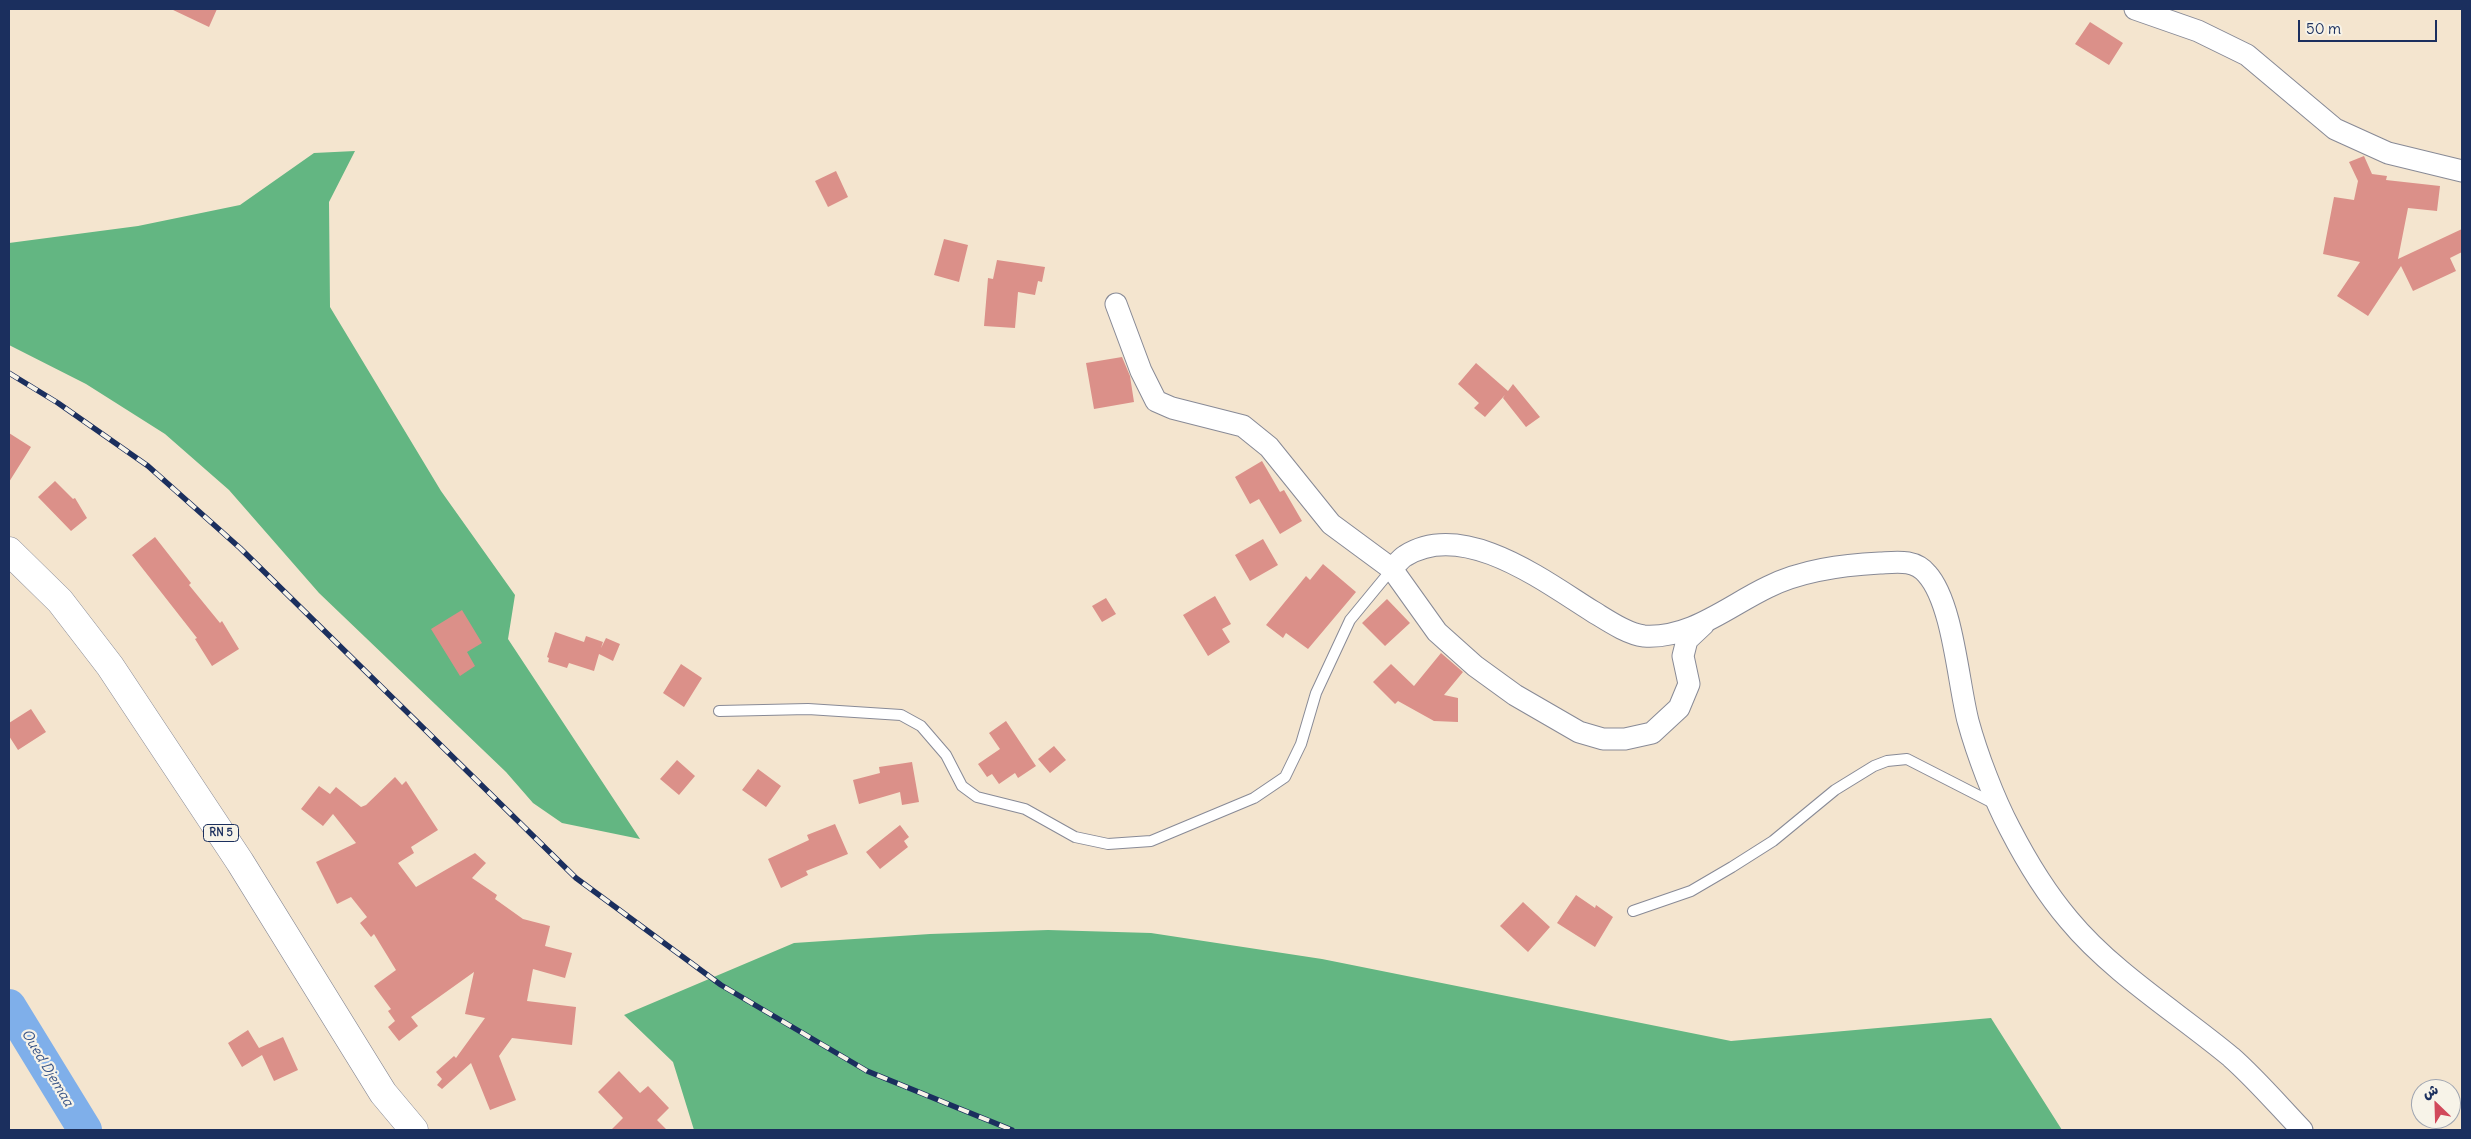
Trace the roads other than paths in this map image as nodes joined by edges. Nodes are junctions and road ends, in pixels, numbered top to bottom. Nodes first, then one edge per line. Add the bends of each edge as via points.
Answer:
1 (2135, 9) edge
2 (2462, 171) edge
3 (1116, 304) dead end
4 (9, 550) edge
5 (1392, 570) junction
6 (1706, 622) junction
7 (719, 711) dead end
8 (1998, 805) junction
9 (1633, 911) dead end
10 (414, 1130) edge
11 (2302, 1130) edge

1 - 2 street via 2198,31 2247,55 2335,129 2388,154
3 - 5 street via 1156,401 1243,426 1269,447 1331,524
4 - 10 main road, RN 5 via 60,601 110,666 240,862 383,1093
5 - 6 street via 1404,556 1430,546 1463,545 1508,560 1610,622 1641,636 1671,633
5 - 6 street via 1437,632 1475,666 1514,695 1579,732 1603,739 1625,739 1652,733 1680,708 1689,684 1683,656 1687,640
5 - 7 lane via 1350,620 1316,694 1301,744 1285,777 1254,798 1151,841 1108,844 1075,837 1025,809 977,797 962,786 946,755 921,726 901,715 808,709
6 - 8 street via 1770,585 1803,574 1847,564 1908,562 1926,572 1938,591 1948,623 1969,723
8 - 9 lane via 1907,759 1887,761 1835,790 1773,840 1732,867 1691,891
8 - 11 street via 2040,879 2069,920 2099,952 2233,1059

